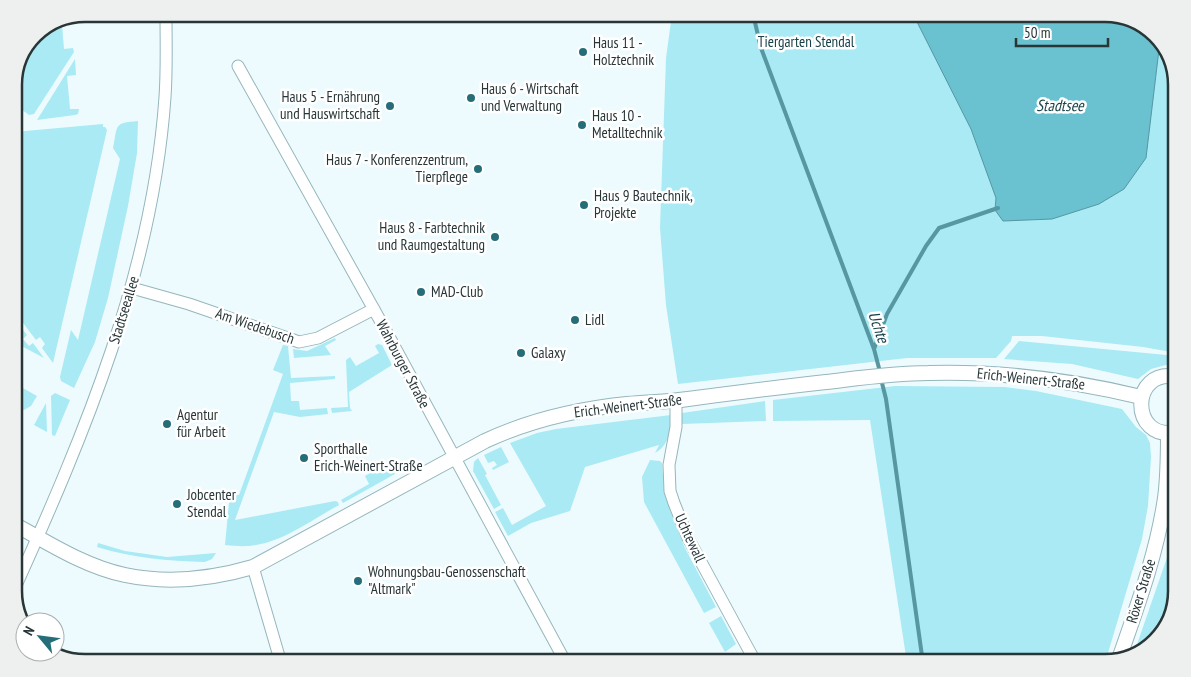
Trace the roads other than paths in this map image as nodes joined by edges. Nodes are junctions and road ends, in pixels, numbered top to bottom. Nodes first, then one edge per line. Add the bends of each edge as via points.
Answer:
1 (166, 22) edge
2 (238, 66) dead end
3 (132, 288) junction
4 (374, 309) junction
5 (1168, 376) edge
6 (1141, 397) junction
7 (676, 401) junction
8 (1168, 431) edge
9 (454, 457) junction
10 (1168, 475) edge
11 (23, 529) edge
12 (38, 538) junction
13 (253, 567) junction
14 (23, 570) edge
15 (1122, 652) edge
16 (278, 654) edge
17 (561, 654) edge
18 (751, 654) edge

1 - 3 street, Stadtseeallee via 162,129
2 - 4 street, Wahrburger Straße
3 - 4 street, Am Wiedebusch via 299,342 318,338
3 - 12 street, Stadtseeallee via 106,369
4 - 9 street, Wahrburger Straße
5 - 6 street via 1154,380
6 - 7 street, Erich-Weinert-Straße via 1085,384 960,372 867,377
6 - 8 street via 1140,408 1146,422 1154,429
7 - 9 street, Erich-Weinert-Straße via 600,407 545,419 504,432
7 - 18 street, Uchtewall via 676,427 669,464 674,503 688,538
9 - 13 street, Erich-Weinert-Straße
9 - 17 street, Wahrburger Straße
10 - 15 street, Röxer Straße via 1158,536
11 - 12 street, Erich-Weinert-Straße
12 - 13 street, Erich-Weinert-Straße via 107,570 143,578 189,579 219,576
12 - 14 street, Stadtseeallee
13 - 16 street

